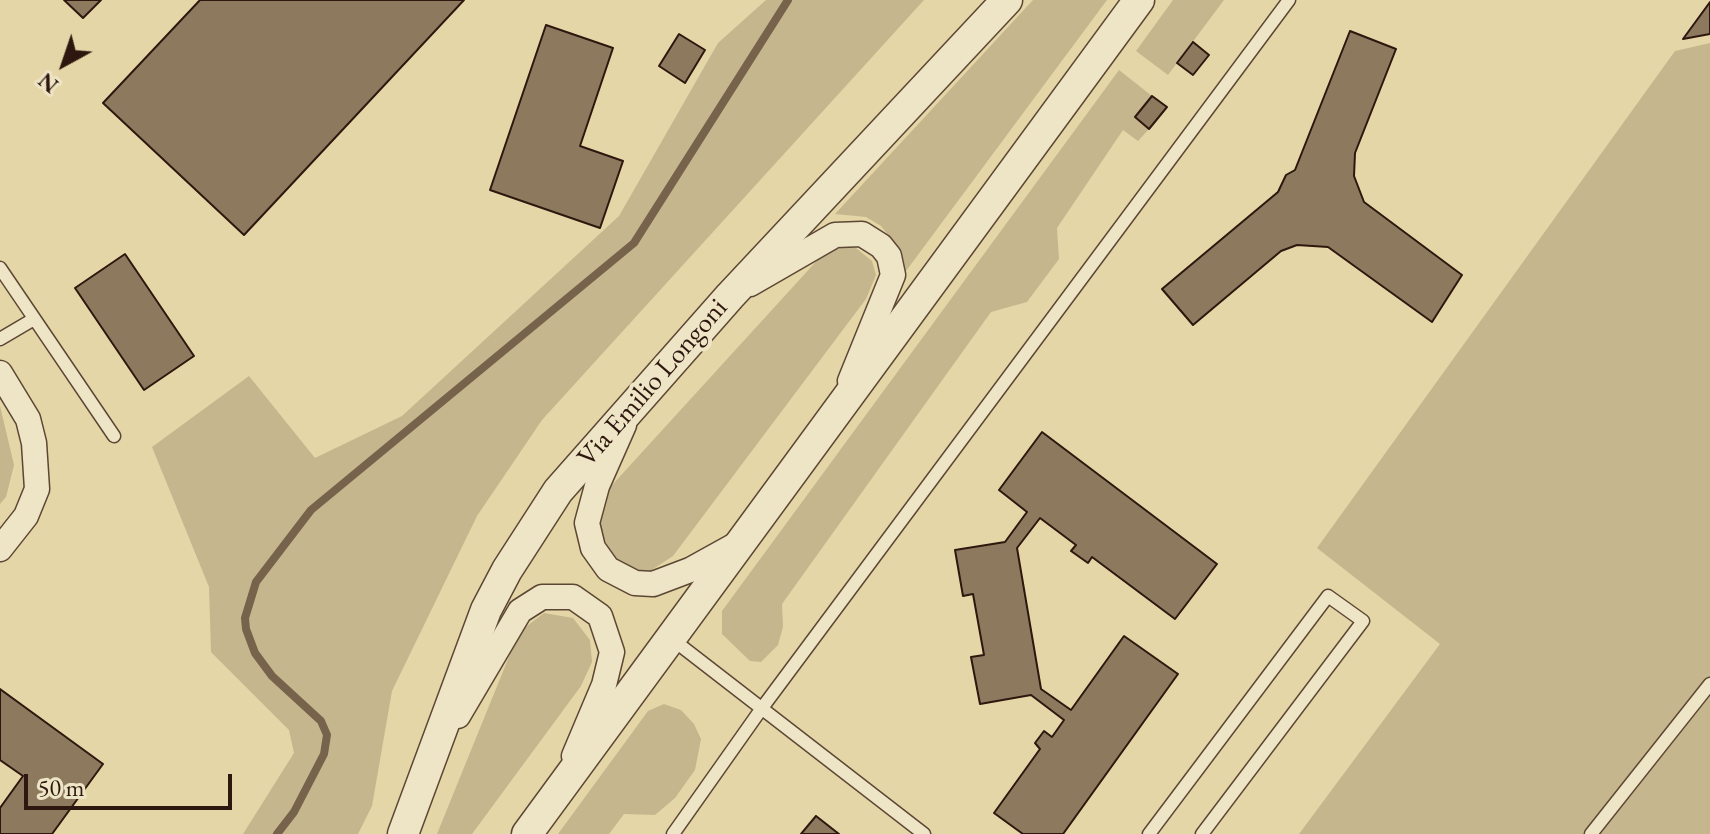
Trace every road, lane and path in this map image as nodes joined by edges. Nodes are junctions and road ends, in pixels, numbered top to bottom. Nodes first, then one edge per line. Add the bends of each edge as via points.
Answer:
1 (1007, 0) edge
2 (1139, 0) edge
3 (1289, 0) edge
4 (0, 268) edge
5 (730, 296) junction
6 (34, 319) junction
7 (0, 339) edge
8 (0, 373) edge
9 (841, 402) junction
10 (631, 408) junction
11 (114, 436) dead end
12 (737, 544) junction
13 (0, 549) edge
14 (669, 638) junction
15 (1710, 684) edge
16 (762, 708) junction
17 (561, 788) junction
18 (416, 794) junction
19 (403, 834) edge
20 (527, 834) edge
21 (673, 834) edge
22 (924, 834) edge
23 (1149, 834) edge
24 (1202, 834) edge
25 (1591, 834) edge

1 - 5 street, Via Emilio Longoni
2 - 9 street
3 - 16 lane
4 - 6 lane
5 - 9 street via 835,235 862,234 881,246 893,275
5 - 10 street, Via Emilio Longoni
6 - 7 lane
6 - 11 lane
8 - 13 street via 28,419 37,489 26,516
9 - 12 street
10 - 12 street via 590,509 589,538 599,558 619,576 653,584
10 - 18 street, Via Emilio Longoni via 558,491 507,570 466,657
12 - 14 street
14 - 16 lane
14 - 17 street
15 - 25 lane
16 - 21 lane
16 - 22 lane
17 - 18 street via 604,685 612,652 605,625 593,608 558,594 531,603 504,632
17 - 20 street
18 - 19 street, Via Emilio Longoni
23 - 24 lane via 1328,596 1363,621

